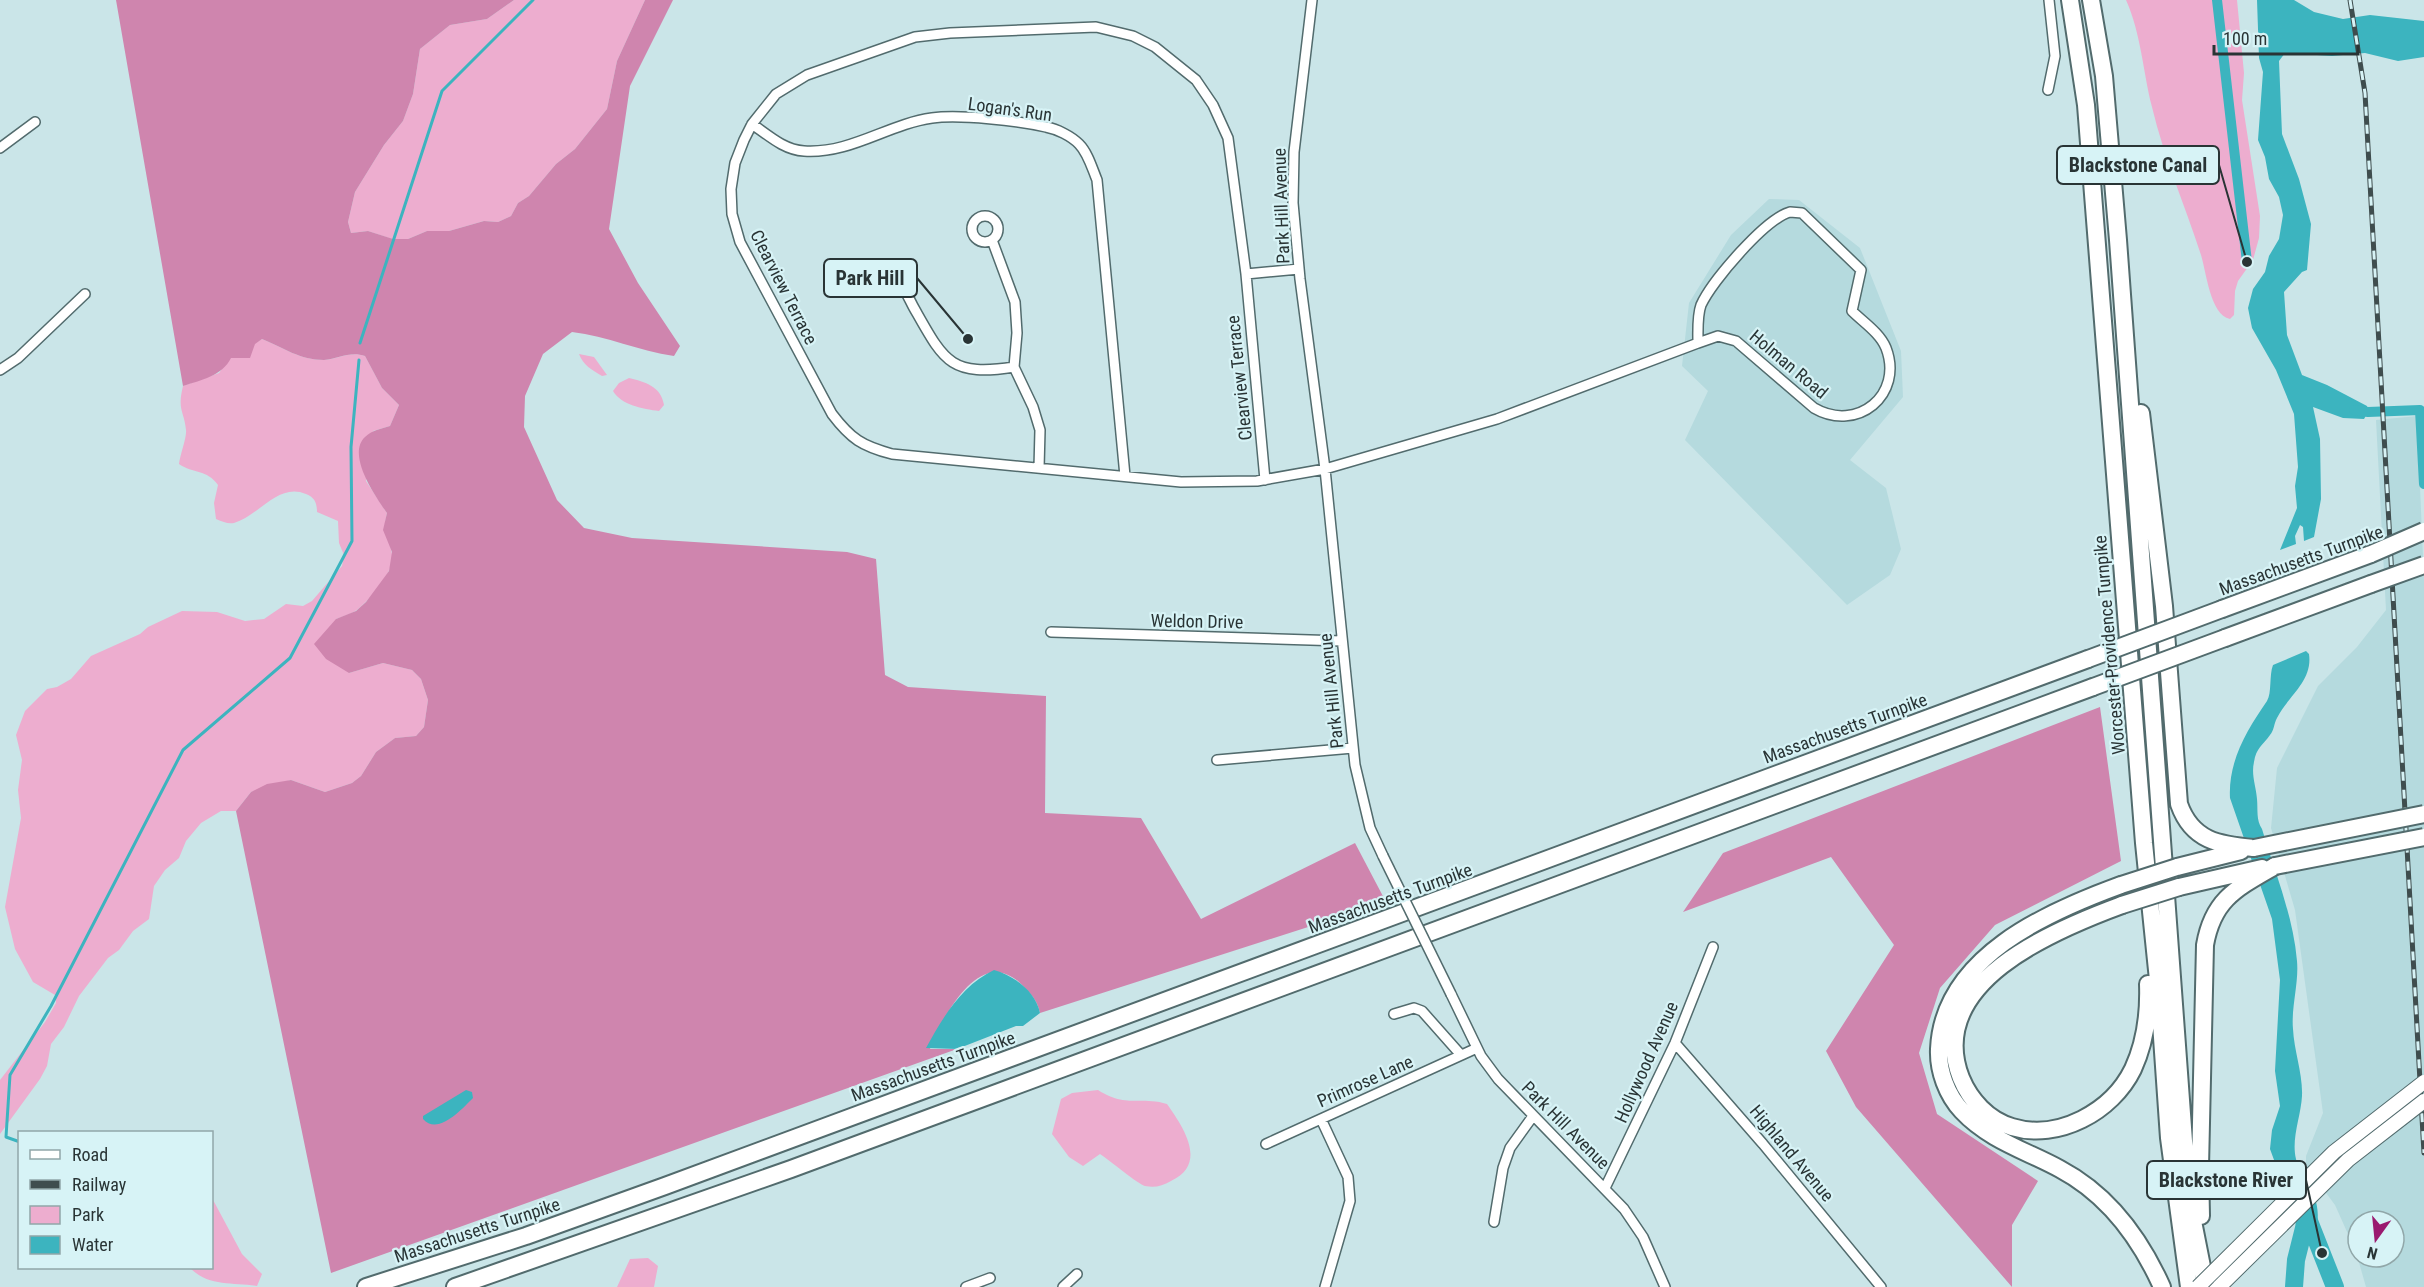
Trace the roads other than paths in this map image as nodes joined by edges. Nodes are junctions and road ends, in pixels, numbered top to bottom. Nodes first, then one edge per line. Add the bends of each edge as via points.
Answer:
1 (1312, 0) edge
2 (2049, 0) edge
3 (2070, 0) edge
4 (2091, 0) edge
5 (2048, 90) dead end
6 (35, 122) dead end
7 (752, 124) junction
8 (0, 148) edge
9 (992, 240) dead end
10 (2118, 240) junction
11 (1299, 269) junction
12 (1246, 274) junction
13 (897, 280) dead end
14 (85, 294) dead end
15 (1698, 342) junction
16 (1014, 367) junction
17 (0, 370) edge
18 (1038, 468) junction
19 (1325, 469) junction
20 (1125, 476) junction
21 (1265, 480) junction
22 (2424, 531) edge
23 (2424, 537) edge
24 (2371, 554) junction
25 (2424, 565) edge
26 (2424, 574) edge
27 (2371, 584) junction
28 (1051, 632) dead end
29 (1342, 641) junction
30 (1353, 748) junction
31 (1217, 760) dead end
32 (2424, 814) edge
33 (2424, 837) edge
34 (2144, 843) junction
35 (2234, 850) junction
36 (2243, 877) junction
37 (1713, 947) dead end
38 (1394, 1014) dead end
39 (1675, 1043) junction
40 (1477, 1048) junction
41 (1461, 1055) junction
42 (2424, 1082) edge
43 (2424, 1101) edge
44 (1533, 1116) junction
45 (1321, 1119) junction
46 (1266, 1144) dead end
47 (1605, 1188) junction
48 (1494, 1222) dead end
49 (2197, 1244) junction
50 (1077, 1274) dead end
51 (990, 1278) dead end
52 (366, 1287) edge
53 (455, 1287) edge
54 (966, 1287) edge
55 (1063, 1287) edge
56 (1325, 1287) edge
57 (1665, 1287) edge
58 (1881, 1287) edge
59 (2162, 1287) edge
60 (2189, 1287) edge
61 (2198, 1287) edge
62 (2206, 1287) edge
63 (2219, 1287) edge

1 - 11 street, Park Hill Avenue via 1294,152 1293,203
2 - 5 street via 2055,56
3 - 34 highway, Worcester-Providence Turnpike via 2093,175
4 - 10 highway, Worcester-Providence Turnpike via 2104,76
6 - 8 street
7 - 12 street, Clearview Terrace via 776,94 807,75 915,37 1096,27 1119,32 1155,46 1170,57 1196,80 1213,105 1228,138
7 - 18 street, Clearview Terrace via 735,163 731,189 740,242 832,414 848,435 871,449 892,454
7 - 20 street, Logan's Run via 781,144 801,151 851,146 933,118 1049,127 1079,144 1097,180
9 - 16 street via 1015,302
10 - 35 highway via 2129,289 2163,595 2176,793 2183,816 2196,832
10 - 49 highway, Worcester-Providence Turnpike via 2184,1141
11 - 12 street
11 - 19 street, Park Hill Avenue
12 - 21 street, Clearview Terrace
13 - 16 street via 938,349 961,369 986,372
14 - 17 street via 18,358
15 - 15 street, Holman Road via 1702,304 1727,268 1779,215 1802,213 1861,270 1852,310 1883,342 1889,357 1887,380 1871,408 1849,415 1832,415 1814,408 1736,341 1718,336
15 - 19 street, Holman Road via 1497,419
16 - 18 street via 1040,430
18 - 20 street, Clearview Terrace
19 - 21 street, Clearview Terrace
19 - 29 street, Park Hill Avenue
20 - 21 street, Clearview Terrace via 1181,482
22 - 24 highway, bridge
23 - 24 highway, Massachusetts Turnpike, bridge
24 - 52 highway, Massachusetts Turnpike, bridge via 665,1186
25 - 27 highway, bridge
26 - 27 highway, bridge
27 - 53 highway, bridge via 791,1169
28 - 29 street, Weldon Drive
29 - 30 street, Park Hill Avenue
30 - 31 street
30 - 40 street, Park Hill Avenue, bridge via 1367,817 1383,856
32 - 35 highway, bridge
33 - 36 highway, bridge via 2275,866
34 - 36 highway, bridge via 2149,1003 2133,1069 2104,1106 2069,1125 2033,1131 2010,1126 1977,1104 1964,1086 1957,1066 1954,1046 1959,1020 1976,989 2031,946 2079,921 2122,905 2179,887
34 - 60 highway, Worcester-Providence Turnpike via 2169,1138
35 - 59 highway, bridge via 2121,885 2058,910 2032,925 1965,979 1954,994 1940,1036 1939,1057 1952,1098 1963,1112 1992,1135 2062,1170 2093,1192 2135,1235
36 - 49 highway via 2213,915 2205,945 2201,1222
37 - 39 street, Hollywood Avenue
38 - 41 street via 1414,1008 1422,1011
39 - 47 street, Hollywood Avenue
39 - 58 street, Highland Avenue
40 - 41 street, Primrose Lane
40 - 44 street, Park Hill Avenue via 1498,1079
41 - 45 street, Primrose Lane
42 - 61 main road, bridge via 2334,1152
43 - 63 main road, bridge via 2348,1160
44 - 47 street, Park Hill Avenue
44 - 48 street via 1510,1148
45 - 46 street, Primrose Lane
45 - 56 street via 1348,1177 1350,1201
47 - 57 street, Park Hill Avenue via 1633,1220
49 - 62 highway, Worcester-Providence Turnpike
50 - 55 street
51 - 54 street

